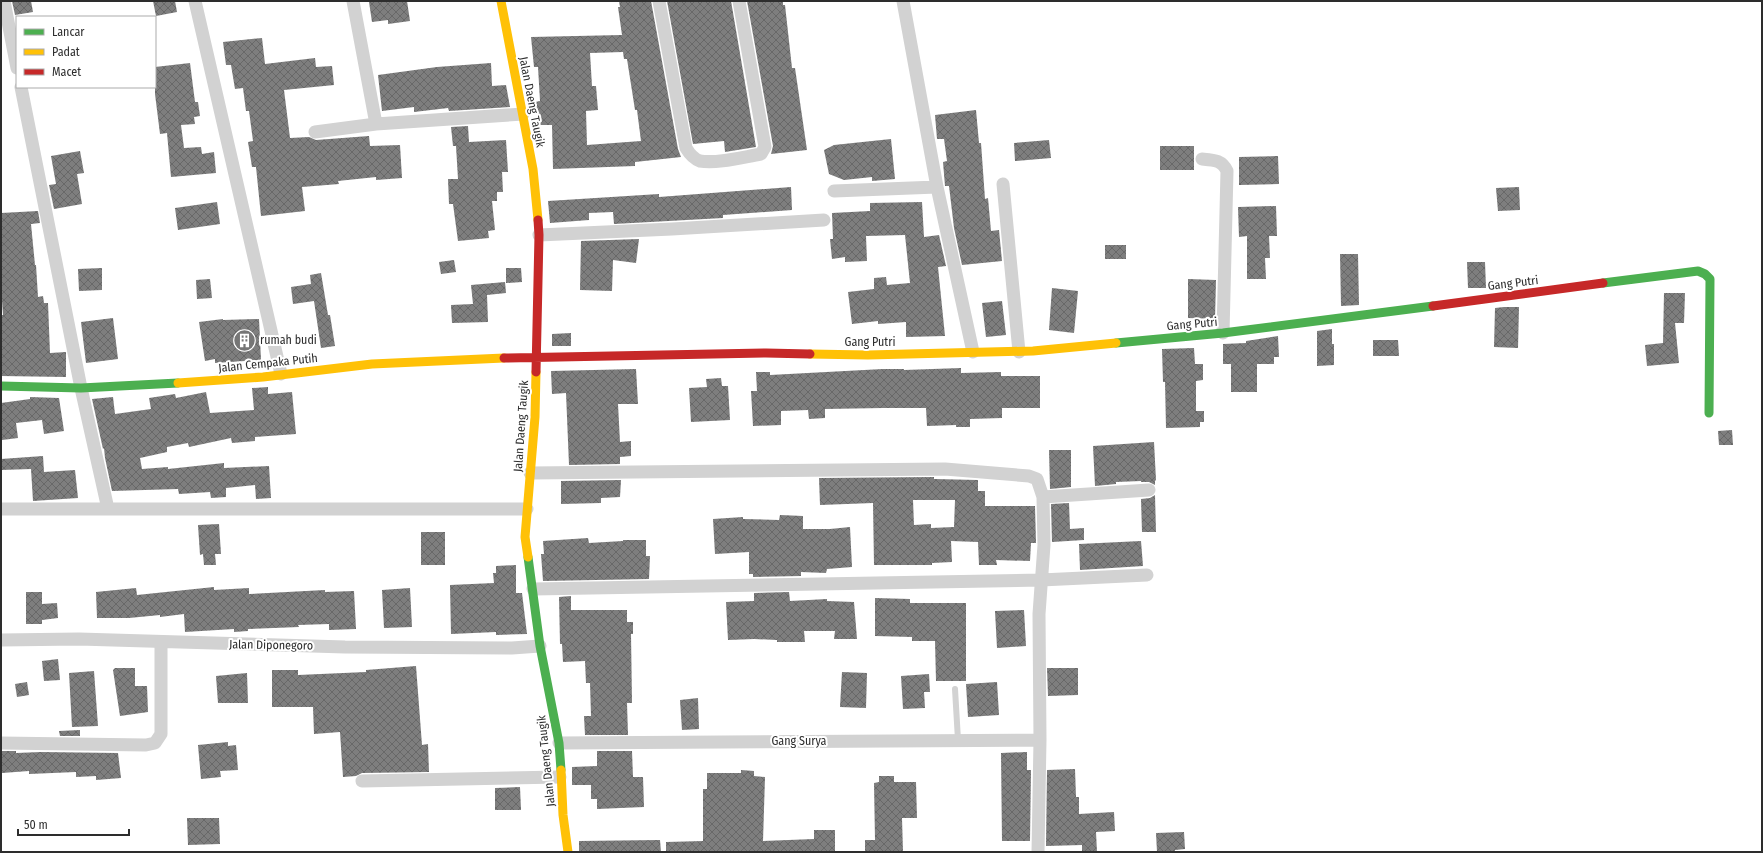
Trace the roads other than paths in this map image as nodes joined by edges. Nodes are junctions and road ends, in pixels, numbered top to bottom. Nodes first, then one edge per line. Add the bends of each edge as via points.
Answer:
1 (4, 1) edge
2 (195, 1) edge
3 (353, 1) edge
4 (501, 1) edge
5 (660, 1) edge
6 (739, 1) edge
7 (903, 1) edge
8 (16, 63) edge
9 (21, 88) edge
10 (523, 114) junction
11 (376, 124) junction
12 (315, 132) dead end
13 (1202, 159) dead end
14 (1003, 184) dead end
15 (937, 187) junction
16 (834, 191) dead end
17 (824, 220) dead end
18 (540, 235) junction
19 (1223, 333) junction
20 (973, 352) junction
21 (1019, 352) junction
22 (536, 357) junction
23 (281, 374) junction
24 (1, 386) edge
25 (81, 388) junction
26 (1710, 413) dead end
27 (530, 473) junction
28 (1149, 490) dead end
29 (1043, 497) junction
30 (1, 509) edge
31 (108, 509) junction
32 (527, 509) junction
33 (1147, 575) dead end
34 (1041, 580) junction
35 (533, 588) junction
36 (1, 640) edge
37 (161, 643) junction
38 (540, 646) junction
39 (955, 689) dead end
40 (958, 740) junction
41 (1040, 740) junction
42 (1, 743) edge
43 (559, 743) junction
44 (560, 777) junction
45 (362, 781) dead end
46 (568, 852) edge
47 (1038, 852) edge

1 - 8 street
2 - 23 street
3 - 11 street
4 - 10 street, Jalan Daeng Taugik
5 - 6 street via 686,148 700,161 761,154 765,147
7 - 15 street
9 - 25 street
10 - 11 street
10 - 18 street, Jalan Daeng Taugik via 533,169
11 - 12 street
13 - 19 street via 1216,160 1224,164 1227,171
14 - 21 street
15 - 16 street
15 - 20 street
17 - 18 street
18 - 22 street, Jalan Daeng Taugik
19 - 21 street, Gang Putri
19 - 26 street, Gang Putri via 1698,271 1710,279
20 - 21 street, Gang Putri
20 - 22 street, Gang Putri
22 - 23 street, Jalan Cempaka Putih via 372,364
22 - 27 street, Jalan Daeng Taugik via 535,417
23 - 25 street, Jalan Cempaka Putih via 200,382
24 - 25 street, Jalan Cempaka Putih
25 - 31 street
27 - 29 street via 945,469 1029,476 1037,480
27 - 32 street, Jalan Daeng Taugik
28 - 29 street
29 - 34 street via 1044,545
30 - 31 street
31 - 32 street
32 - 35 street, Jalan Daeng Taugik via 525,537
33 - 34 street
34 - 35 street
34 - 41 street
35 - 38 street, Jalan Daeng Taugik
36 - 37 street, Jalan Diponegoro
37 - 38 street, Jalan Diponegoro via 488,648
37 - 42 street via 161,734 155,743
38 - 43 street, Jalan Daeng Taugik
39 - 40 lane
40 - 41 street, Gang Surya
40 - 43 street, Gang Surya
41 - 47 street
43 - 44 street, Jalan Daeng Taugik
44 - 45 street
44 - 46 street, Jalan Daeng Taugik

